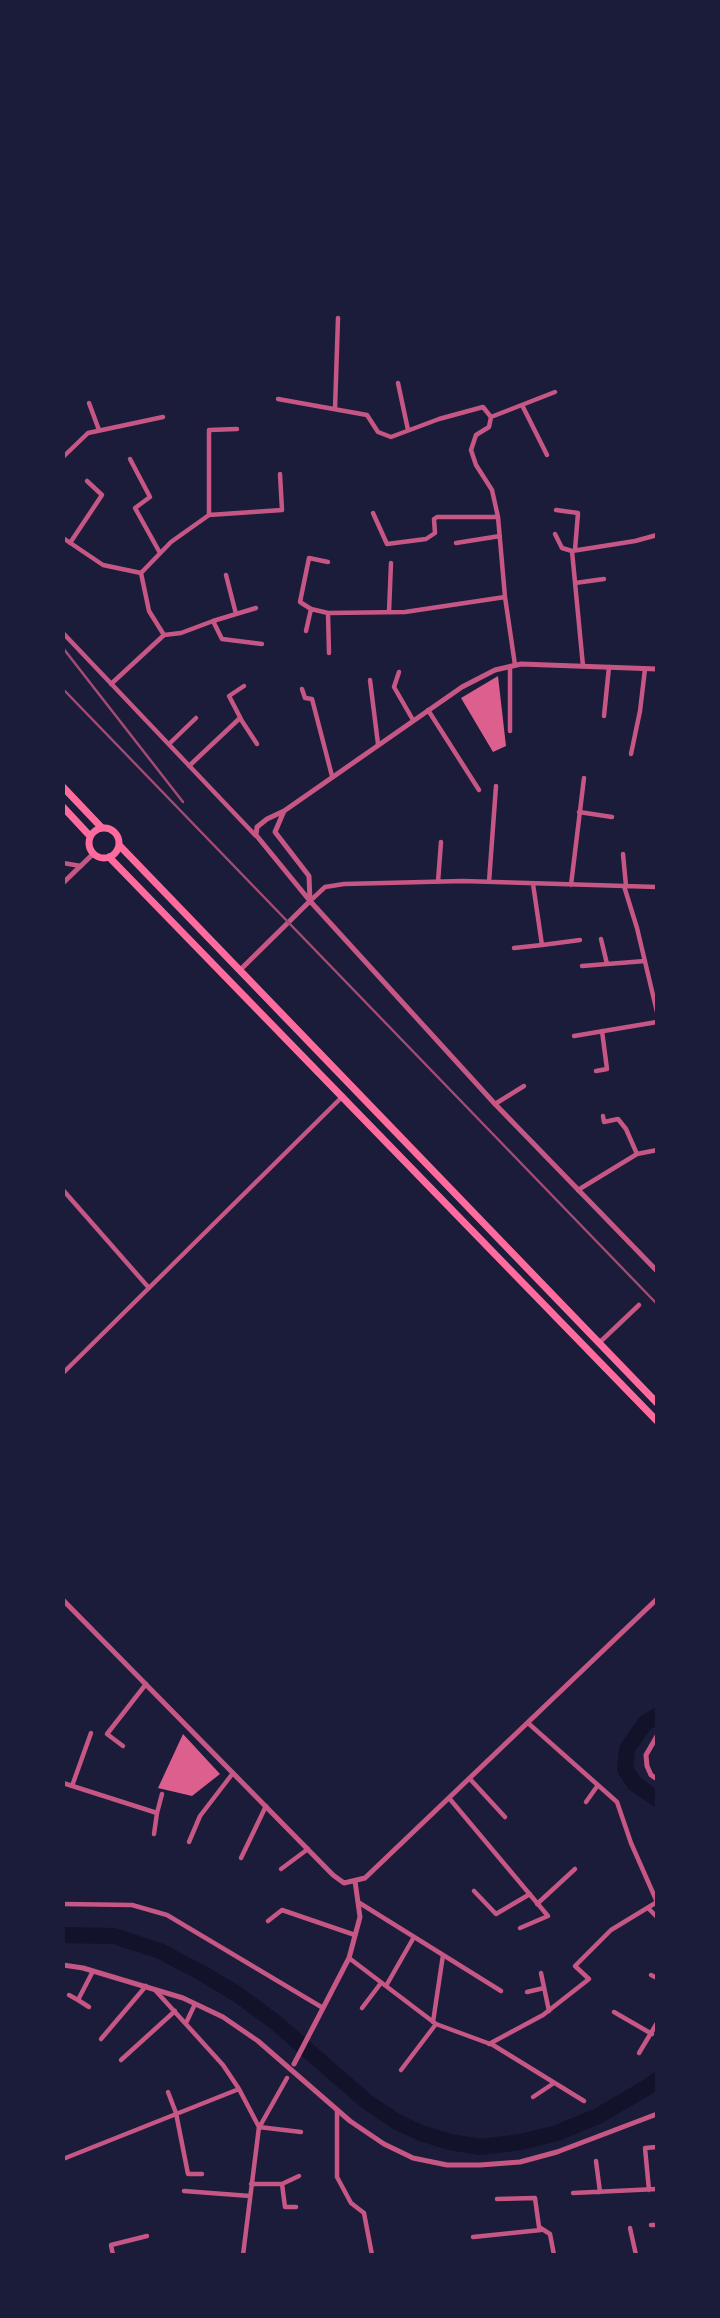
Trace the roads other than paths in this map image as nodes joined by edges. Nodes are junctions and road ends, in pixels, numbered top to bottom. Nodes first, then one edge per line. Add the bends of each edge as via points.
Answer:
1 (338, 318) dead end
2 (398, 383) dead end
3 (555, 392) dead end
4 (278, 399) dead end
5 (89, 403) dead end
6 (523, 405) junction
7 (335, 409) junction
8 (163, 416) dead end
9 (491, 417) junction
10 (237, 429) dead end
11 (99, 430) junction
12 (408, 430) junction
13 (547, 454) dead end
14 (63, 457) edge
15 (130, 459) dead end
16 (280, 474) dead end
17 (87, 481) dead end
18 (556, 510) dead end
19 (373, 513) dead end
20 (209, 515) junction
21 (498, 517) junction
22 (555, 534) dead end
23 (657, 535) edge
24 (500, 536) junction
25 (63, 538) edge
26 (456, 542) dead end
27 (70, 543) junction
28 (573, 551) junction
29 (160, 552) junction
30 (328, 562) dead end
31 (391, 563) dead end
32 (141, 573) junction
33 (226, 575) dead end
34 (604, 579) dead end
35 (575, 583) junction
36 (505, 597) junction
37 (256, 608) dead end
38 (311, 610) junction
39 (388, 612) junction
40 (328, 613) junction
41 (236, 614) junction
42 (213, 621) junction
43 (306, 631) dead end
44 (63, 633) edge
45 (164, 635) junction
46 (262, 644) dead end
47 (329, 653) dead end
48 (512, 666) junction
49 (583, 666) junction
50 (609, 667) junction
51 (645, 669) junction
52 (657, 670) edge
53 (399, 672) dead end
54 (370, 680) dead end
55 (111, 684) junction
56 (244, 686) dead end
57 (302, 689) dead end
58 (427, 710) junction
59 (604, 716) dead end
60 (196, 718) dead end
61 (242, 720) junction
62 (413, 720) junction
63 (510, 731) dead end
64 (169, 744) junction
65 (257, 744) dead end
66 (378, 744) junction
67 (631, 754) dead end
68 (189, 766) junction
69 (332, 776) junction
70 (584, 778) dead end
71 (496, 786) dead end
72 (63, 787) edge
73 (479, 790) dead end
74 (63, 807) edge
75 (284, 811) junction
76 (579, 812) junction
77 (612, 817) dead end
78 (101, 827) junction
79 (256, 835) junction
80 (90, 836) junction
81 (441, 842) dead end
82 (119, 845) junction
83 (93, 854) junction
84 (623, 854) dead end
85 (109, 857) junction
86 (63, 863) edge
87 (82, 866) junction
88 (438, 882) junction
89 (489, 882) junction
90 (63, 883) edge
91 (533, 884) junction
92 (571, 885) junction
93 (625, 886) junction
94 (657, 887) edge
95 (310, 901) junction
96 (601, 939) dead end
97 (580, 940) dead end
98 (542, 945) junction
99 (514, 948) dead end
100 (645, 961) junction
101 (607, 964) junction
102 (582, 966) dead end
103 (240, 970) junction
104 (657, 1012) edge
105 (657, 1022) edge
106 (602, 1031) junction
107 (574, 1035) dead end
108 (596, 1070) dead end
109 (524, 1086) dead end
110 (343, 1096) junction
111 (495, 1104) junction
112 (603, 1116) dead end
113 (657, 1150) edge
114 (637, 1154) junction
115 (63, 1190) edge
116 (578, 1190) junction
117 (531, 1271) junction
118 (657, 1271) edge
119 (521, 1280) junction
120 (149, 1288) junction
121 (639, 1305) dead end
122 (599, 1343) junction
123 (63, 1373) edge
124 (656, 1399) edge
125 (657, 1421) edge
126 (657, 1599) edge
127 (63, 1600) edge
128 (146, 1684) junction
129 (528, 1723) junction
130 (91, 1733) dead end
131 (657, 1736) edge
132 (123, 1746) dead end
133 (233, 1773) junction
134 (470, 1779) junction
135 (657, 1779) edge
136 (63, 1783) edge
137 (72, 1786) junction
138 (598, 1786) junction
139 (162, 1794) dead end
140 (449, 1798) junction
141 (586, 1802) dead end
142 (266, 1806) junction
143 (157, 1813) junction
144 (505, 1817) dead end
145 (154, 1834) dead end
146 (189, 1842) dead end
147 (308, 1849) junction
148 (241, 1858) dead end
149 (281, 1869) dead end
150 (575, 1869) dead end
151 (355, 1881) junction
152 (474, 1891) dead end
153 (530, 1894) junction
154 (358, 1902) junction
155 (657, 1902) edge
156 (63, 1904) edge
157 (537, 1904) junction
158 (648, 1908) junction
159 (657, 1917) edge
160 (268, 1921) dead end
161 (520, 1928) dead end
162 (355, 1935) junction
163 (414, 1937) junction
164 (443, 1955) junction
165 (349, 1958) junction
166 (63, 1965) edge
167 (93, 1971) junction
168 (541, 1973) dead end
169 (384, 1984) junction
170 (146, 1986) junction
171 (544, 1988) junction
172 (155, 1989) junction
173 (501, 1991) dead end
174 (527, 1992) dead end
175 (69, 1995) dead end
176 (78, 2000) junction
177 (195, 2004) junction
178 (89, 2007) dead end
179 (323, 2008) junction
180 (362, 2008) dead end
181 (175, 2011) junction
182 (548, 2011) junction
183 (614, 2012) dead end
184 (186, 2023) junction
185 (435, 2023) junction
186 (657, 2023) edge
187 (652, 2034) junction
188 (101, 2039) dead end
189 (489, 2044) junction
190 (639, 2053) dead end
191 (121, 2060) dead end
192 (293, 2066) junction
193 (401, 2070) dead end
194 (287, 2078) dead end
195 (554, 2082) junction
196 (239, 2089) junction
197 (168, 2092) dead end
198 (533, 2097) dead end
199 (584, 2101) dead end
200 (337, 2109) junction
201 (176, 2113) junction
202 (657, 2114) edge
203 (259, 2127) junction
204 (301, 2132) dead end
205 (657, 2147) edge
206 (63, 2159) edge
207 (596, 2161) dead end
208 (202, 2174) dead end
209 (299, 2176) dead end
210 (251, 2184) junction
211 (282, 2184) junction
212 (657, 2189) edge
213 (649, 2190) junction
214 (184, 2191) dead end
215 (600, 2192) junction
216 (573, 2193) dead end
217 (250, 2196) junction
218 (497, 2199) dead end
219 (296, 2207) dead end
220 (630, 2228) dead end
221 (542, 2230) junction
222 (147, 2236) dead end
223 (473, 2237) dead end
224 (113, 2255) edge
225 (243, 2255) edge
226 (372, 2255) edge
227 (554, 2255) edge
228 (636, 2255) edge

1 - 7 street
2 - 12 street
3 - 6 street
4 - 7 street
5 - 11 street
6 - 9 street
6 - 13 street
7 - 12 street via 367,415 378,432 391,437
8 - 11 street
9 - 12 street via 483,407
9 - 21 street via 471,450 492,490
10 - 20 street via 209,430
11 - 14 street via 88,433
15 - 29 street via 150,496 135,508
16 - 20 street via 282,510
17 - 27 street via 102,495
18 - 28 street via 578,513
19 - 21 street via 387,544 426,538 435,533 437,517
20 - 29 street
21 - 24 street
22 - 28 street via 562,548
23 - 28 street
24 - 26 street
24 - 36 street
25 - 27 street
27 - 32 street via 103,565
28 - 35 street
29 - 32 street
30 - 38 street via 309,558 300,603
31 - 39 street
32 - 45 street via 149,611
33 - 41 street
34 - 35 street
35 - 49 street
36 - 39 street
36 - 48 street
37 - 41 street
38 - 40 street
38 - 43 street
39 - 40 street
40 - 47 street
41 - 42 street
42 - 45 street
42 - 46 street via 222,639
44 - 55 street
45 - 55 street
48 - 49 street
48 - 58 street via 462,687
48 - 63 street
49 - 50 street
50 - 51 street
50 - 59 street
51 - 52 street
51 - 67 street
53 - 62 street via 394,687
54 - 66 street
55 - 64 street
56 - 61 street via 229,696
57 - 69 street via 304,698 312,699
58 - 62 street
58 - 73 street
60 - 64 street
61 - 65 street
61 - 68 street
62 - 66 street
64 - 68 street
66 - 69 street
68 - 79 street
69 - 75 street
70 - 76 street
71 - 89 street
72 - 78 main road
74 - 80 main road
75 - 79 street via 257,827
75 - 95 street via 275,832 309,876
76 - 77 street
76 - 92 street
78 - 80 main road
78 - 82 main road via 115,831
79 - 95 street
80 - 83 main road
81 - 88 street
82 - 85 main road
82 - 103 main road
83 - 85 main road
83 - 87 street
84 - 93 street
85 - 110 main road
86 - 87 street
87 - 90 street
88 - 89 street
88 - 95 street via 334,885
89 - 91 street
91 - 92 street
91 - 98 street
92 - 93 street
93 - 94 street
93 - 100 street
95 - 103 street
95 - 111 street
96 - 101 street
97 - 98 street
98 - 99 street
100 - 101 street
100 - 104 street
101 - 102 street
103 - 117 main road
105 - 106 street
106 - 107 street
106 - 108 street via 607,1069
109 - 111 street
110 - 119 main road
110 - 120 street
111 - 116 street
112 - 114 street via 604,1122 618,1119
113 - 114 street
114 - 116 street
115 - 120 street
116 - 118 street
117 - 119 main road
117 - 122 main road
119 - 125 main road
120 - 123 street
121 - 122 street
122 - 124 main road
126 - 129 street
127 - 128 street
128 - 132 street via 107,1734
128 - 133 street
129 - 134 street
129 - 138 street
130 - 137 street
131 - 135 street via 646,1755 647,1766
133 - 142 street
133 - 146 street via 200,1816
134 - 140 street
134 - 144 street
136 - 137 street
137 - 143 street
138 - 141 street
138 - 155 street via 617,1802
139 - 143 street
140 - 151 street via 365,1878
140 - 153 street
142 - 147 street
142 - 148 street
143 - 145 street
147 - 149 street
147 - 151 street via 344,1883
150 - 157 street
151 - 154 street
152 - 153 street via 496,1914
153 - 157 street
154 - 162 street
154 - 163 street
155 - 158 street
156 - 179 street via 132,1905 167,1915
157 - 161 street via 548,1916
158 - 159 street
158 - 182 street via 611,1930 575,1966 589,1979
160 - 162 street via 282,1910
162 - 165 street
163 - 164 street
163 - 169 street
164 - 173 street
164 - 185 street
165 - 169 street
165 - 179 street
166 - 167 street
167 - 170 street
167 - 176 street
168 - 171 street
169 - 180 street
169 - 185 street
170 - 172 street
170 - 188 street
171 - 174 street
171 - 182 street
172 - 177 street
172 - 181 street
175 - 176 street
176 - 178 street
177 - 184 street
177 - 192 street via 223,2017
179 - 192 street
181 - 184 street
181 - 191 street
182 - 189 street
183 - 187 street
184 - 196 street
185 - 189 street
185 - 193 street
186 - 187 street
187 - 190 street
189 - 195 street
192 - 200 street
194 - 203 street
195 - 198 street
195 - 199 street
196 - 201 street
196 - 203 street
197 - 201 street
200 - 202 street via 384,2144 413,2158 458,2165 520,2162
200 - 226 street via 337,2177 351,2203 364,2213
201 - 206 street
201 - 208 street via 188,2174
203 - 204 street
203 - 210 street
205 - 213 street via 645,2148
207 - 215 street
209 - 211 street
210 - 211 street
210 - 217 street
211 - 219 street via 285,2207
212 - 213 street
213 - 215 street
214 - 217 street
215 - 216 street
217 - 225 street
218 - 221 street via 535,2198
220 - 228 street
221 - 223 street
221 - 227 street via 550,2234
222 - 224 street via 111,2245

